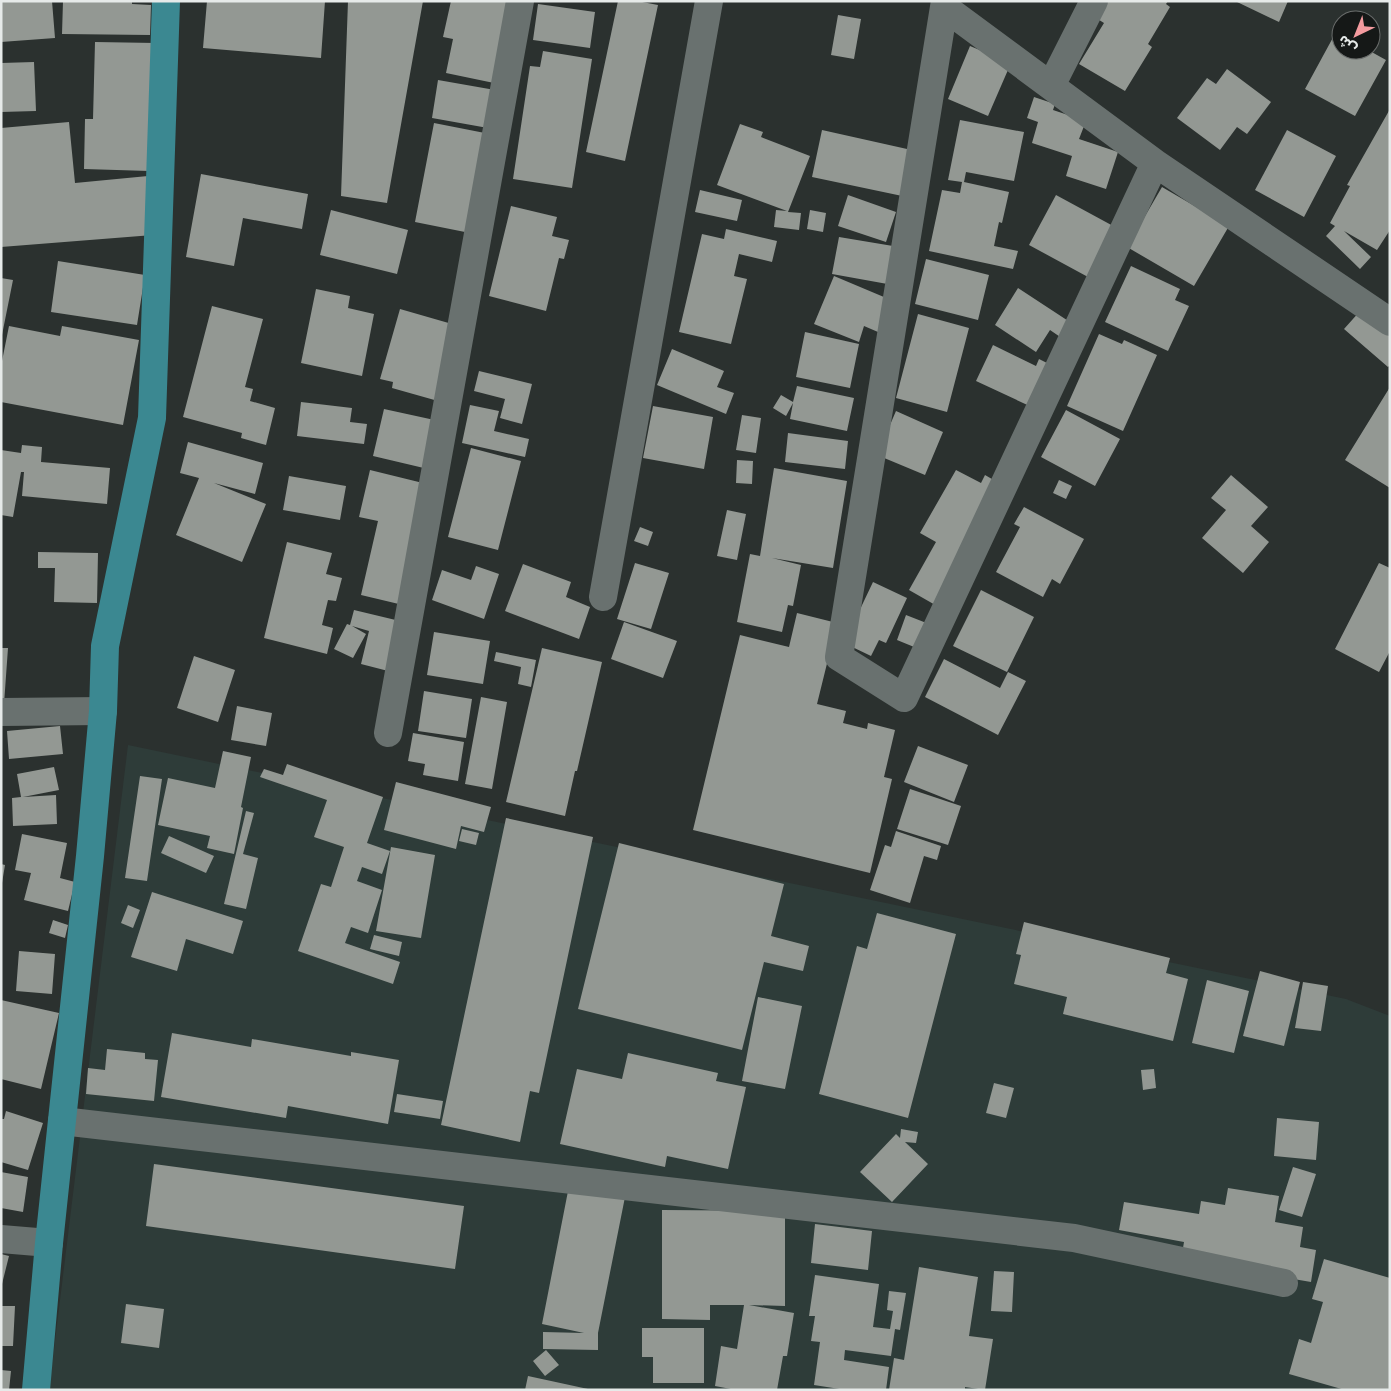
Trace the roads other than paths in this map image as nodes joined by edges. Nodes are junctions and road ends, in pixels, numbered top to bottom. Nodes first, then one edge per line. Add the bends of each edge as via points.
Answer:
1 (166, 1) edge
2 (520, 1) edge
3 (709, 1) edge
4 (1094, 1) edge
5 (945, 4) edge
6 (1051, 86) junction
7 (1155, 163) junction
8 (1390, 322) edge
9 (603, 597) dead end
10 (103, 710) junction
11 (1, 712) edge
12 (388, 733) dead end
13 (62, 1121) junction
14 (1, 1239) edge
15 (49, 1243) junction
16 (1284, 1284) dead end
17 (36, 1390) edge

1 - 10 main road via 152,418 105,646
2 - 12 street
3 - 9 street
4 - 6 street
5 - 6 street
5 - 7 street via 839,657 904,698
6 - 7 street
7 - 8 street
10 - 11 street
10 - 13 main road
13 - 15 main road
13 - 16 street via 1074,1238
14 - 15 street
15 - 17 main road

